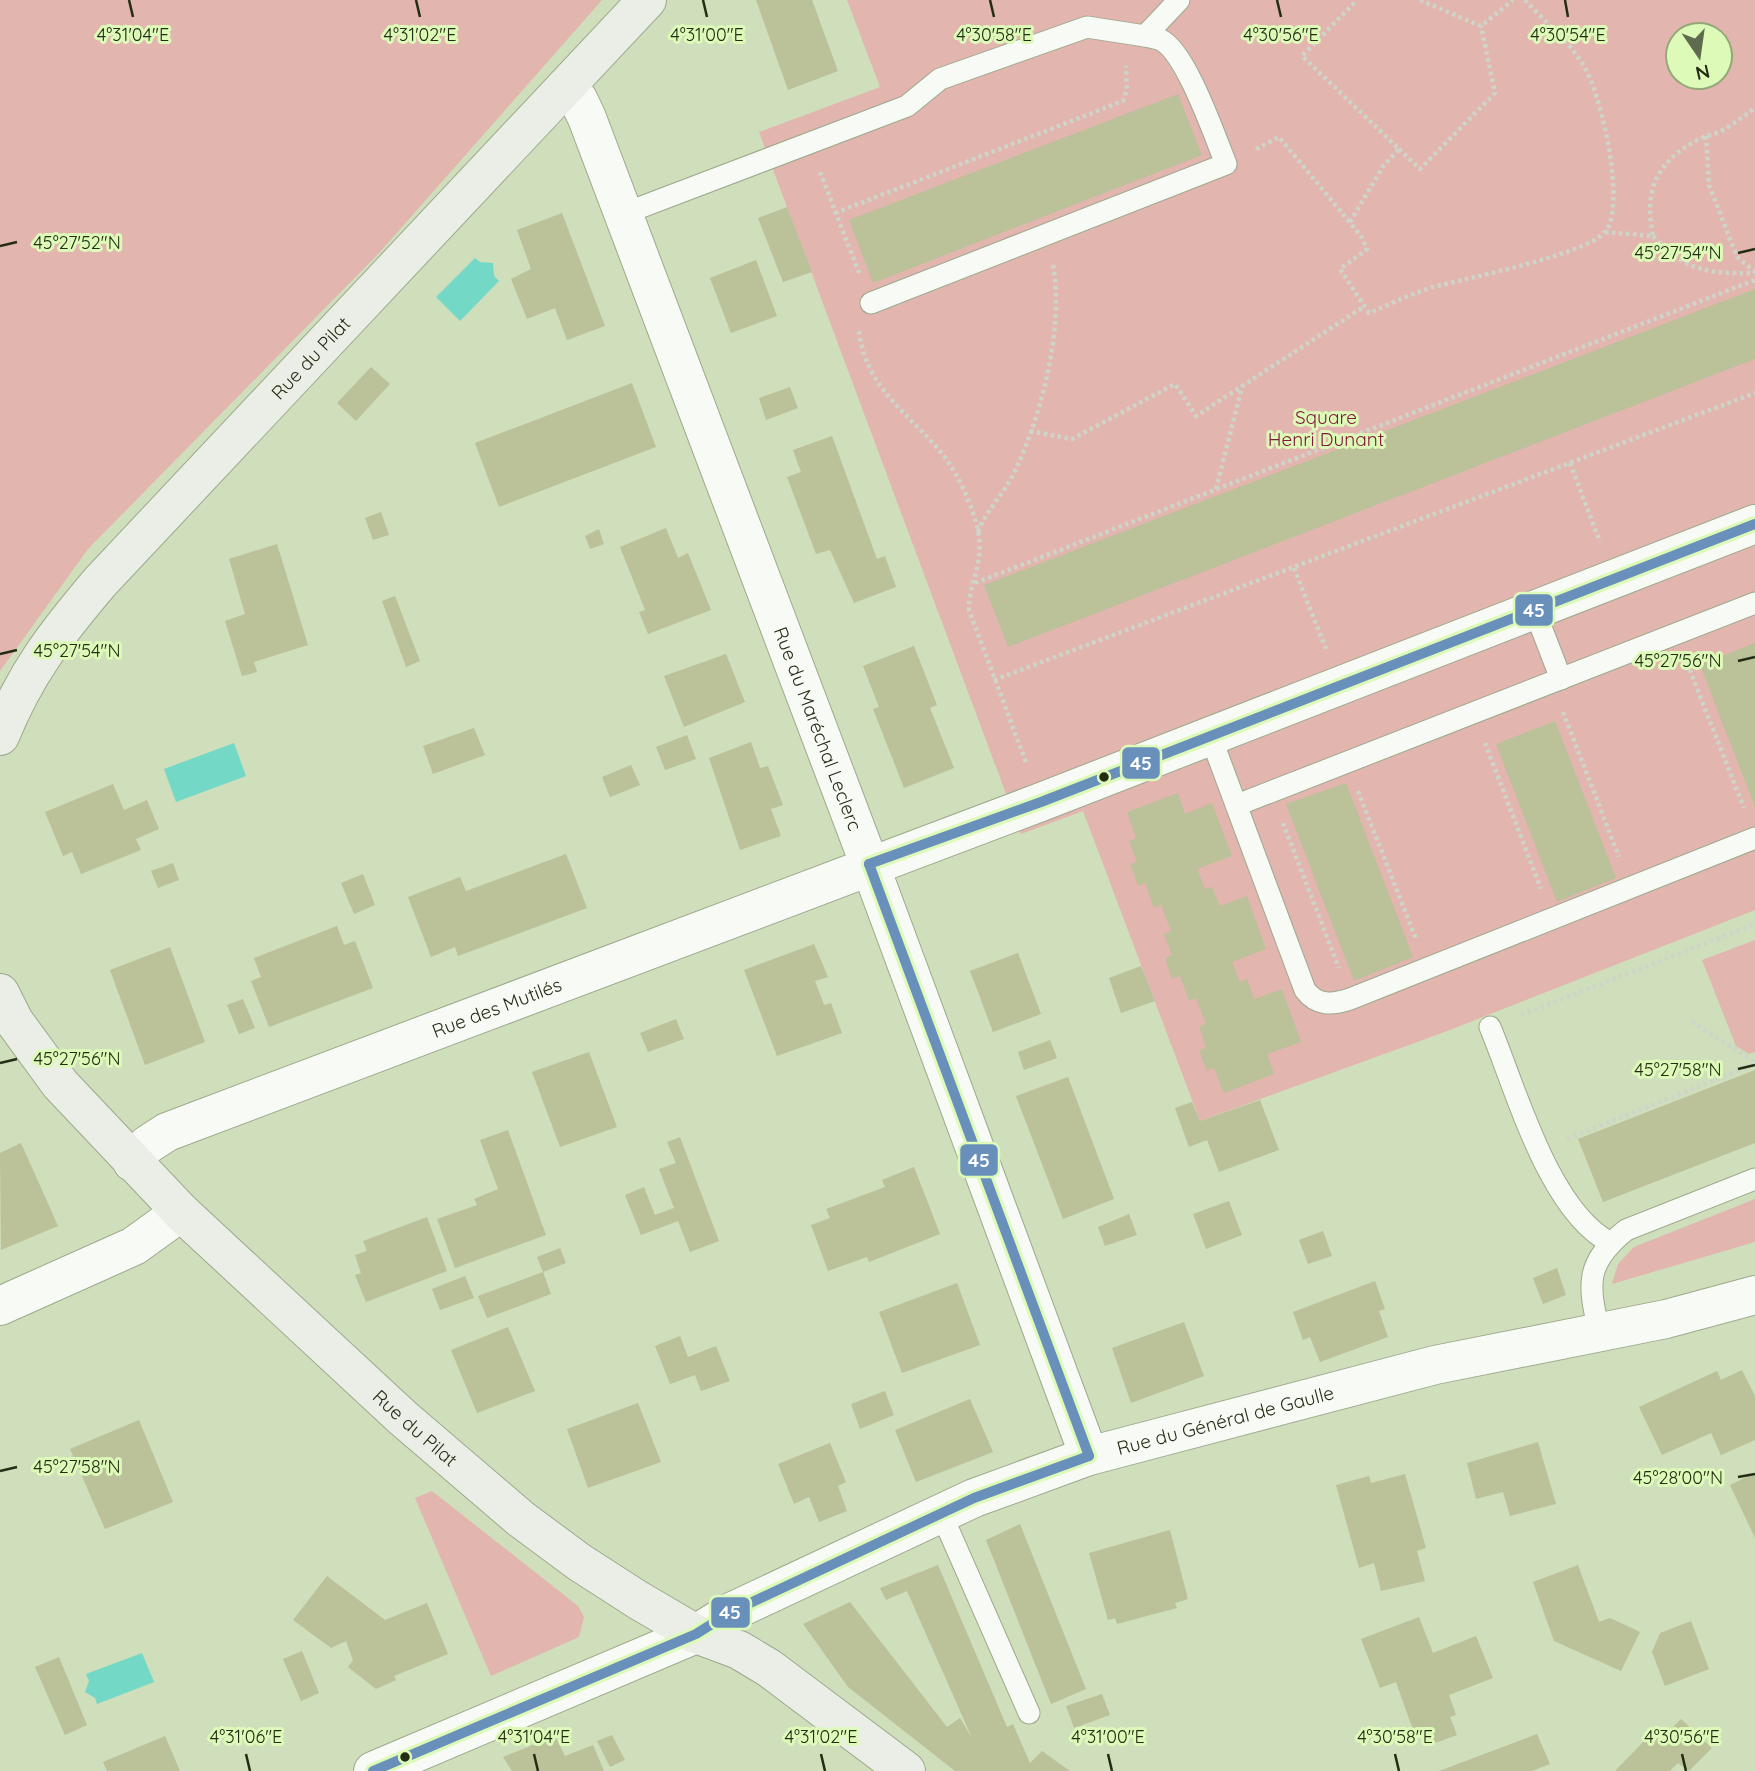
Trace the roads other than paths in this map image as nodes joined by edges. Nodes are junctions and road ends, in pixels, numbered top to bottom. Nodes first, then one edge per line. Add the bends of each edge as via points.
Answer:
1 (647, 0) edge
2 (1179, 0) edge
3 (1135, 35) junction
4 (565, 88) junction
5 (622, 214) junction
6 (872, 303) road end
7 (1755, 524) edge
8 (1755, 603) edge
9 (1534, 610) junction
10 (1556, 681) junction
11 (1210, 735) junction
12 (0, 736) edge
13 (1237, 805) junction
14 (1755, 838) edge
15 (869, 864) junction
16 (0, 993) edge
17 (1490, 1027) road end
18 (132, 1162) junction
19 (1755, 1179) edge
20 (181, 1212) junction
21 (1611, 1243) junction
22 (1755, 1295) edge
23 (0, 1306) edge
24 (1599, 1331) junction
25 (1089, 1457) junction
26 (941, 1513) junction
27 (696, 1634) junction
28 (1029, 1713) dead end
29 (373, 1771) edge
30 (906, 1771) edge

1 - 4 main road, Rue du Pilat
2 - 3 lane
3 - 5 lane via 1087,27 1043,41 940,79 907,106
3 - 6 lane via 1163,41 1178,59 1226,164
4 - 5 street, Rue du Maréchal Leclerc via 578,99 587,118
4 - 12 main road, Rue du Pilat via 100,582 46,646 17,694
5 - 15 street, Rue du Maréchal Leclerc
7 - 9 street, Rue des Mutilés
8 - 10 lane
9 - 10 lane
9 - 11 street, Rue des Mutilés
10 - 13 lane
11 - 13 lane
11 - 15 street, Rue des Mutilés
13 - 14 lane via 1309,996 1330,1004
15 - 18 street, Rue des Mutilés via 167,1132
15 - 25 street, Rue du Maréchal Leclerc
16 - 18 main road, Rue du Pilat via 60,1084
17 - 21 lane via 1552,1179 1587,1228
18 - 20 main road, Rue du Pilat
19 - 21 lane via 1626,1230
20 - 23 street via 134,1246
20 - 27 main road, Rue du Pilat via 403,1418 521,1519 589,1570
21 - 24 lane via 1598,1259 1590,1292
22 - 24 street, Rue du Général de Gaulle
24 - 25 street, Rue du Général de Gaulle via 1435,1365
25 - 26 street, Rue du Général de Gaulle via 1025,1477
26 - 27 street, Rue du Général de Gaulle via 731,1612
26 - 28 lane
27 - 29 street, Rue du Général de Gaulle
27 - 30 main road, Rue du Pilat via 739,1650 769,1668

